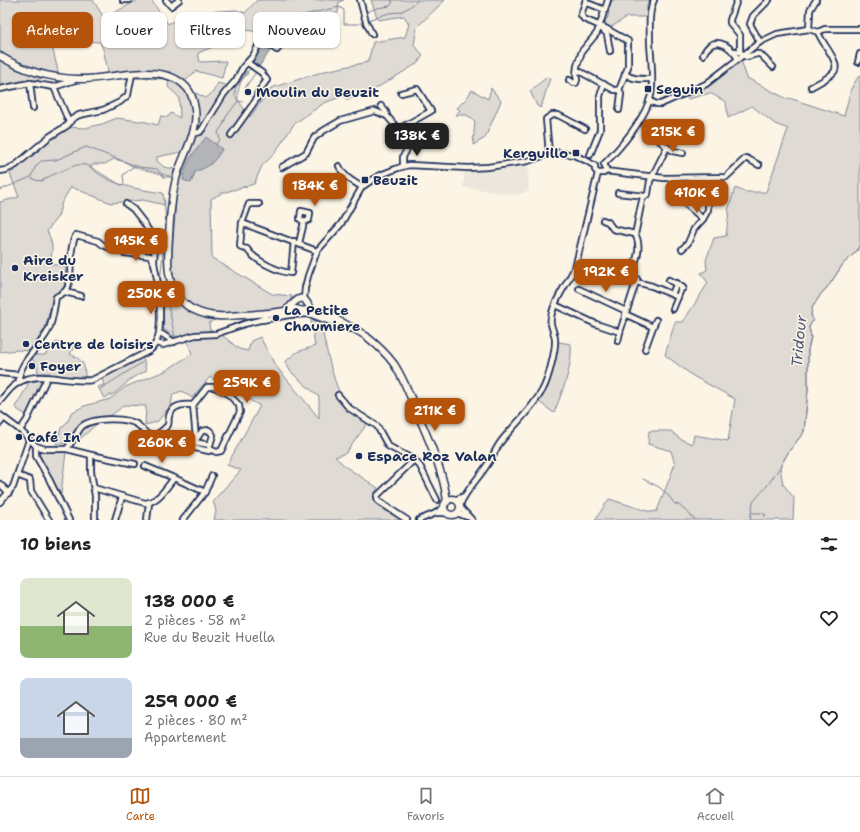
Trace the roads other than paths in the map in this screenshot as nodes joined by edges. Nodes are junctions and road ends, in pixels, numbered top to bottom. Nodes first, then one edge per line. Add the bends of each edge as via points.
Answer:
1 (123, 0) edge
2 (129, 0) edge
3 (166, 0) edge
4 (179, 0) edge
5 (360, 0) edge
6 (608, 0) edge
7 (654, 0) edge
8 (737, 0) edge
9 (769, 0) edge
10 (816, 0) edge
11 (585, 1) edge
12 (605, 10) junction
13 (600, 26) junction
14 (809, 29) junction
15 (860, 29) edge
16 (818, 32) junction
17 (372, 34) dead end
18 (760, 42) junction
19 (741, 43) junction
20 (257, 48) edge
21 (610, 51) dead end
22 (734, 51) junction
23 (703, 54) dead end
24 (741, 54) junction
25 (860, 54) edge
26 (0, 56) edge
27 (738, 59) junction
28 (858, 62) dead end
29 (253, 67) junction
30 (773, 67) dead end
31 (577, 70) junction
32 (132, 74) junction
33 (625, 74) junction
34 (76, 79) junction
35 (652, 79) junction
36 (569, 80) dead end
37 (30, 84) junction
38 (604, 84) junction
39 (54, 87) junction
40 (811, 87) dead end
41 (0, 89) edge
42 (619, 90) junction
43 (400, 93) dead end
44 (649, 101) junction
45 (382, 106) dead end
46 (33, 108) dead end
47 (619, 110) dead end
48 (387, 116) junction
49 (69, 122) junction
50 (398, 129) junction
51 (585, 129) dead end
52 (193, 134) junction
53 (231, 135) dead end
54 (654, 137) dead end
55 (667, 147) junction
56 (549, 153) junction
57 (683, 153) dead end
58 (590, 155) dead end
59 (604, 164) junction
60 (759, 165) dead end
61 (339, 166) dead end
62 (403, 166) junction
63 (595, 166) junction
64 (282, 167) dead end
65 (0, 171) edge
66 (605, 171) junction
67 (598, 173) junction
68 (652, 177) junction
69 (708, 178) junction
70 (362, 187) junction
71 (618, 193) dead end
72 (645, 196) junction
73 (682, 201) dead end
74 (126, 204) dead end
75 (259, 204) dead end
76 (703, 219) junction
77 (603, 220) dead end
78 (304, 222) dead end
79 (242, 223) junction
80 (635, 234) junction
81 (296, 242) junction
82 (682, 249) dead end
83 (317, 250) junction
84 (154, 263) junction
85 (594, 266) dead end
86 (631, 276) junction
87 (669, 280) dead end
88 (636, 282) junction
89 (677, 283) junction
90 (173, 288) junction
91 (580, 289) dead end
92 (65, 292) junction
93 (161, 292) junction
94 (672, 294) junction
95 (81, 296) dead end
96 (678, 297) junction
97 (300, 304) junction
98 (555, 304) junction
99 (673, 309) dead end
100 (626, 313) junction
101 (266, 314) junction
102 (260, 320) junction
103 (656, 320) dead end
104 (653, 327) junction
105 (354, 329) junction
106 (620, 332) junction
107 (162, 334) dead end
108 (618, 341) dead end
109 (174, 342) junction
110 (156, 343) junction
111 (645, 349) dead end
112 (0, 373) edge
113 (19, 375) junction
114 (47, 378) junction
115 (19, 382) junction
116 (338, 395) dead end
117 (0, 401) edge
118 (193, 405) junction
119 (2, 416) edge
120 (0, 423) edge
121 (20, 430) junction
122 (157, 435) junction
123 (29, 440) junction
124 (195, 441) junction
125 (36, 446) junction
126 (191, 447) junction
127 (210, 447) junction
128 (67, 449) junction
129 (91, 455) junction
130 (414, 460) junction
131 (135, 464) dead end
132 (145, 466) dead end
133 (17, 475) junction
134 (212, 476) dead end
135 (174, 478) junction
136 (0, 484) edge
137 (94, 488) junction
138 (205, 492) junction
139 (9, 493) junction
140 (464, 496) junction
141 (122, 497) junction
142 (437, 500) dead end
143 (0, 502) edge
144 (450, 502) junction
145 (149, 503) junction
146 (458, 512) edge
147 (436, 513) junction
148 (449, 516) edge
149 (49, 520) edge
150 (69, 520) edge
151 (96, 520) edge
152 (115, 520) edge
153 (147, 520) edge
154 (183, 520) edge
155 (408, 520) edge
156 (419, 520) edge
157 (471, 520) edge

1 - 2 street
3 - 4 street via 171,6
5 - 17 street
6 - 12 street
7 - 35 street via 650,23
8 - 19 street via 730,23 740,35
9 - 18 street via 753,16 750,24
10 - 14 street via 810,10
11 - 12 street
11 - 13 street via 581,15
12 - 13 street
13 - 21 street via 607,34
13 - 31 street via 582,51
13 - 33 street via 628,41 628,67
14 - 16 street
14 - 18 street via 777,34
15 - 16 street via 825,29
16 - 40 street via 836,66 833,73
18 - 24 street
19 - 22 street
19 - 24 street
20 - 29 street via 253,56
22 - 23 street via 726,45 712,44
22 - 24 street
22 - 27 street
24 - 27 street
24 - 30 street via 746,57 760,54
25 - 28 street
26 - 34 main road via 33,72
27 - 44 street via 698,88 661,104
29 - 52 street via 243,67 203,128
29 - 53 street via 267,80
31 - 36 street via 576,83
31 - 38 street
32 - 34 main road
32 - 49 street via 128,95 120,102 103,110 79,115
32 - 52 main road via 163,74 180,81 188,88 196,110
33 - 35 street via 629,78
33 - 42 street
34 - 39 street
35 - 44 street
37 - 39 street
37 - 41 street
37 - 46 street
38 - 42 street
38 - 58 street via 600,96 600,130
39 - 49 street
42 - 47 street
43 - 50 street via 417,90 431,111
44 - 59 street via 646,111
45 - 48 street
48 - 50 street
48 - 64 street via 375,111 340,121 314,138 306,153
49 - 65 street via 16,165
50 - 62 street via 408,144 402,157
51 - 56 street via 558,115 546,119
52 - 90 main road via 171,199 168,272
54 - 55 street
55 - 57 street
55 - 68 street
56 - 62 street via 528,161 488,167
56 - 63 street via 574,155
59 - 63 street via 598,163
59 - 66 street
60 - 69 street via 746,158 726,177
61 - 70 street via 349,180
62 - 70 street via 378,176
63 - 67 street
66 - 67 street
66 - 68 street
67 - 98 street via 576,264
68 - 69 street
68 - 72 street via 648,194
69 - 76 street via 708,210
70 - 83 street via 342,224
71 - 72 street
72 - 80 street via 641,202
73 - 76 street
74 - 84 street via 144,223 155,241
75 - 79 street via 249,204
76 - 82 street
77 - 80 street via 613,229
78 - 81 street
79 - 81 street
79 - 81 street via 240,246 258,260 283,272 291,273
80 - 86 street via 639,247
81 - 83 street
83 - 97 street
84 - 92 street via 150,256 122,252 76,235 71,253 69,285
84 - 93 street
85 - 86 street
86 - 88 street via 637,279
87 - 89 street
88 - 94 street
88 - 100 street
89 - 94 street
89 - 96 street via 683,288
90 - 93 street
90 - 101 main road via 188,306 206,314
91 - 100 street
92 - 95 street
92 - 113 street via 56,297 49,330
93 - 110 street
94 - 96 street
96 - 99 street
97 - 101 main road via 283,312
97 - 105 main road
98 - 106 street via 596,324
98 - 140 street via 550,321 555,339 553,356 542,390 526,414 502,439 488,464
100 - 104 street
100 - 106 street
101 - 102 street
102 - 105 street via 308,314
102 - 109 street via 216,334 195,335
103 - 104 street
104 - 111 street
105 - 144 main road via 380,347 394,364 420,419
106 - 108 street
107 - 109 street
109 - 110 street via 163,345
110 - 114 street via 149,351 92,380
112 - 113 street
113 - 115 street
114 - 115 street
114 - 121 street
115 - 117 street
116 - 130 street via 349,408 377,426 388,446
118 - 122 street via 178,406 172,410 168,425
118 - 124 street
118 - 127 street via 207,386 226,392 239,405 240,412 221,451 216,452
119 - 120 street
119 - 121 street
121 - 123 street
122 - 126 street via 173,448
122 - 128 street via 150,436 130,421 89,422 81,427
123 - 125 street
123 - 133 street
124 - 126 street
124 - 127 street
124 - 127 street via 202,431 209,430 213,435
125 - 128 street via 45,449
125 - 150 street via 36,456
126 - 127 street via 209,451
128 - 129 street
129 - 131 street
129 - 137 street
130 - 142 street via 420,466
130 - 155 street via 377,496 378,501
132 - 135 street
133 - 139 street
133 - 149 street via 30,480 31,491
134 - 138 street
135 - 138 street
135 - 145 street via 156,499
136 - 139 street
137 - 141 street
137 - 151 street
138 - 154 street
139 - 143 street
140 - 144 street
140 - 146 street
141 - 145 street
141 - 152 street
144 - 146 main road
144 - 147 street
144 - 148 main road via 445,510
145 - 153 street
146 - 148 main road
146 - 157 street
147 - 148 street
147 - 156 street

